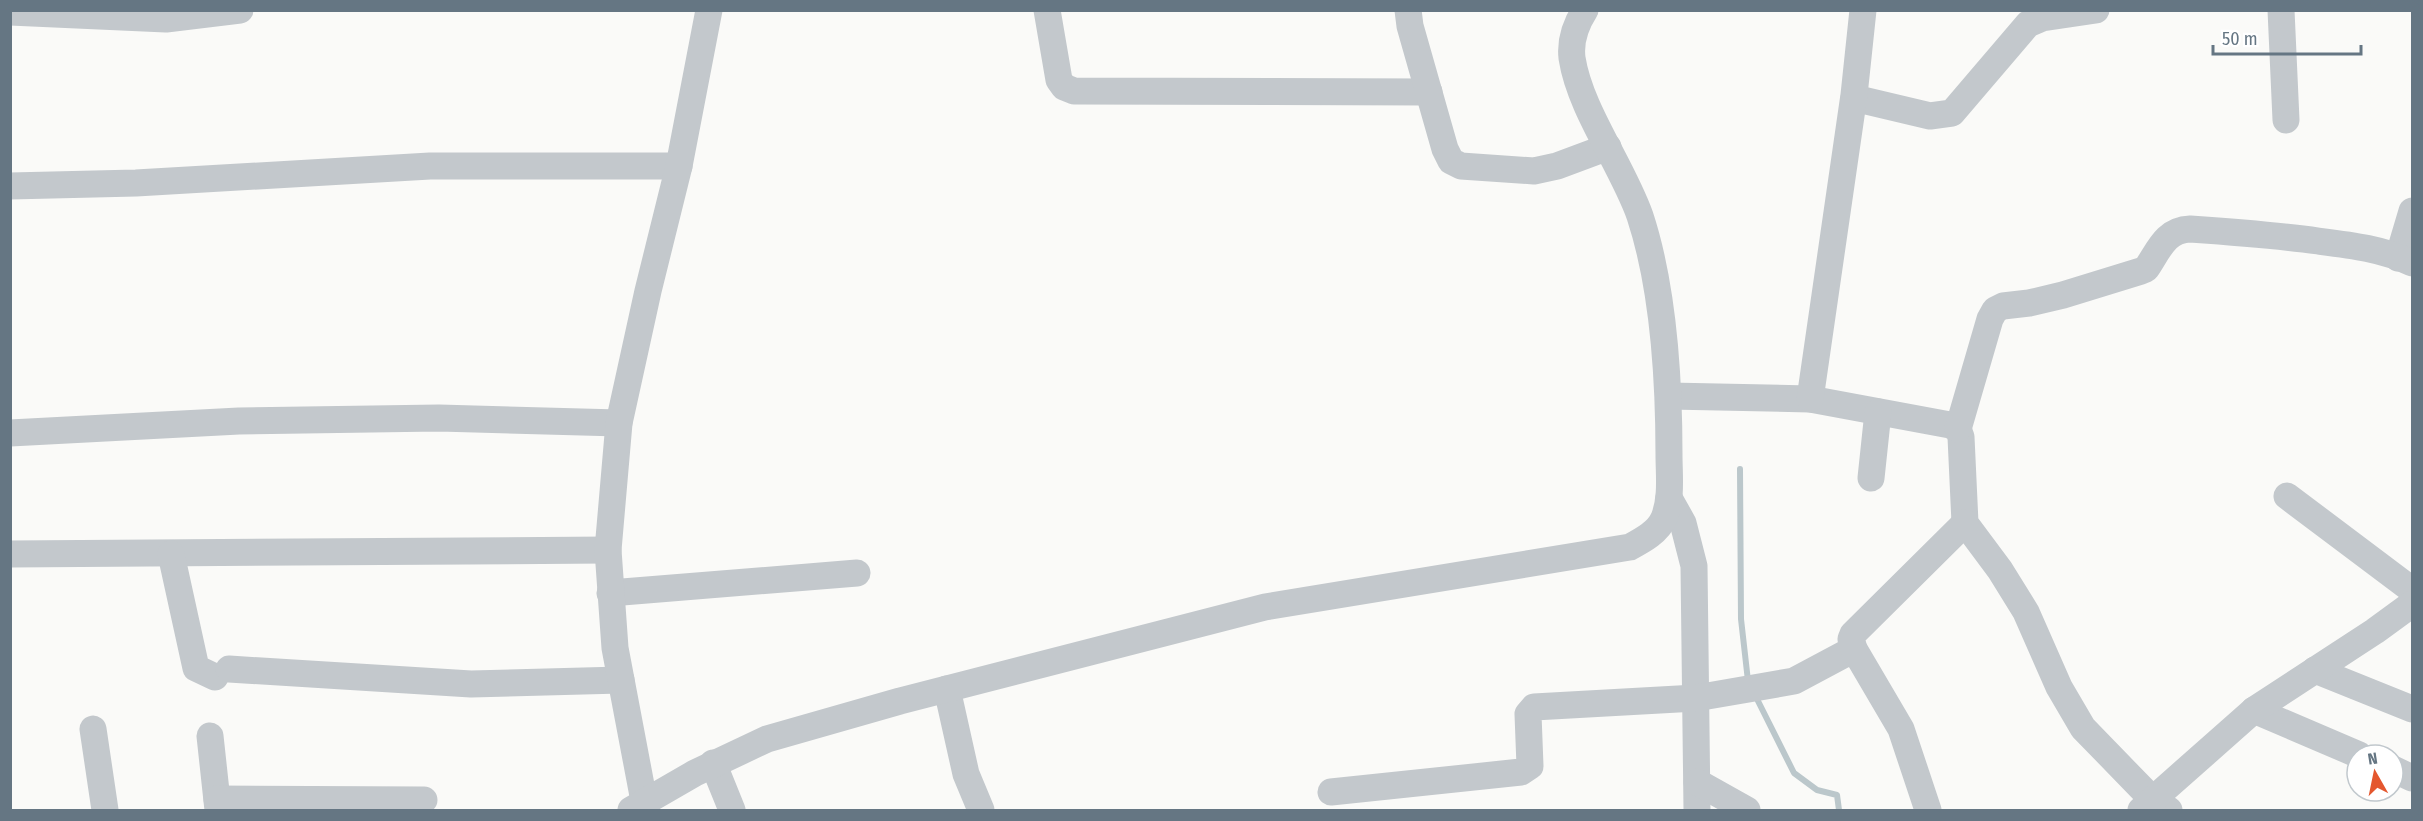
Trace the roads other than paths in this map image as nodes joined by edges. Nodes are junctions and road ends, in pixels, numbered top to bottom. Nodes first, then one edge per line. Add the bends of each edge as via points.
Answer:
1 (240, 10) edge
2 (708, 10) edge
3 (1047, 10) edge
4 (1408, 10) edge
5 (1863, 10) edge
6 (2096, 10) edge
7 (2281, 10) edge
8 (1579, 11) edge
9 (10, 12) edge
10 (1429, 92) junction
11 (1854, 98) junction
12 (2286, 120) dead end
13 (1608, 147) junction
14 (680, 166) junction
15 (10, 186) edge
16 (2412, 211) edge
17 (2405, 261) edge
18 (1669, 396) junction
19 (1810, 399) junction
20 (1878, 412) junction
21 (619, 423) junction
22 (1958, 429) junction
23 (10, 433) edge
24 (1871, 478) dead end
25 (2287, 496) dead end
26 (1670, 498) junction
27 (1965, 523) junction
28 (608, 550) junction
29 (10, 554) edge
30 (171, 554) junction
31 (857, 573) dead end
32 (2412, 590) edge
33 (610, 592) junction
34 (2412, 604) edge
35 (1854, 649) junction
36 (2315, 670) junction
37 (621, 680) junction
38 (947, 689) junction
39 (1696, 698) junction
40 (2412, 709) edge
41 (2253, 710) junction
42 (93, 729) dead end
43 (210, 736) dead end
44 (2345, 749) edge
45 (713, 763) junction
46 (1696, 782) junction
47 (1331, 792) dead end
48 (424, 800) dead end
49 (217, 805) edge
50 (638, 806) edge
51 (2154, 807) edge
52 (105, 810) edge
53 (732, 810) edge
54 (981, 810) edge
55 (1697, 810) edge
56 (1747, 810) edge
57 (1928, 810) edge

1 - 9 street via 166,19
2 - 14 street
3 - 10 street via 1059,80 1074,91
4 - 10 street
5 - 11 street
6 - 11 street via 2042,18 2028,24 1952,113 1930,116
7 - 12 street
8 - 13 street via 1572,57
10 - 13 street via 1447,157 1461,166 1534,171
11 - 19 street
13 - 18 street via 1639,215 1649,248
14 - 15 street via 430,166
14 - 21 street
16 - 17 street
17 - 22 street via 2348,244 2177,230 2169,235 2146,269 2063,295 1995,310
18 - 19 street
18 - 26 street
19 - 20 street
20 - 22 street
20 - 24 street
21 - 23 street via 439,418 239,421
21 - 28 street
22 - 27 street
25 - 32 street
26 - 38 street via 1664,520 1649,536 1630,547 1265,607
26 - 39 street via 1683,523 1694,566
27 - 35 street via 1853,634
27 - 51 street via 2026,612 2059,687 2083,728
28 - 30 street
28 - 33 street
29 - 30 street
30 - 37 street via 196,668 222,673 471,684
31 - 33 street
33 - 37 street
34 - 36 street
35 - 39 street via 1794,681
35 - 57 street via 1901,729
36 - 40 street
36 - 41 street
37 - 50 street
38 - 45 street via 767,739
38 - 54 street via 966,774
39 - 46 street
39 - 47 street via 1540,705 1528,714 1530,764 1521,772
41 - 44 street
41 - 51 street
42 - 52 street
43 - 49 street
45 - 50 street
45 - 53 street
46 - 55 street
46 - 56 street
48 - 49 street

